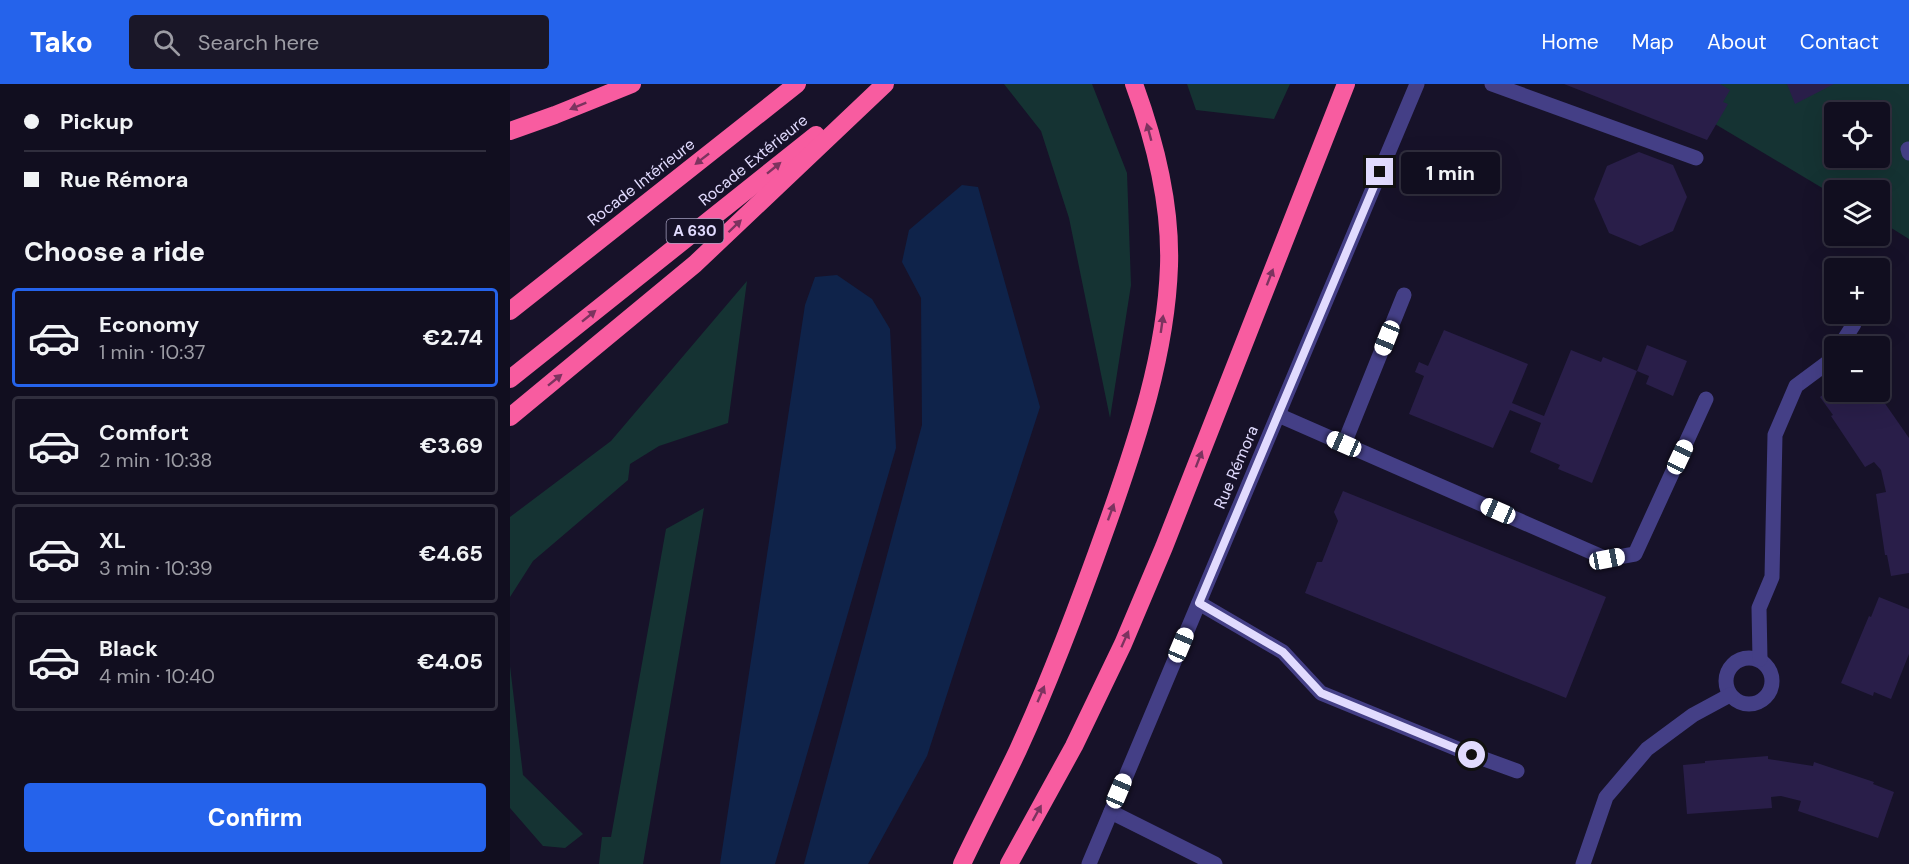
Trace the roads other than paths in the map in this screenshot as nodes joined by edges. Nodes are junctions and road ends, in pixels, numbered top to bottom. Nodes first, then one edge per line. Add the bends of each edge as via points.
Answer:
1 (632, 84) edge
2 (797, 84) edge
3 (880, 84) edge
4 (885, 84) edge
5 (1134, 84) edge
6 (1346, 84) edge
7 (1417, 84) edge
8 (1492, 84) edge
9 (510, 131) edge
10 (1696, 158) dead end
11 (1404, 295) dead end
12 (510, 311) edge
13 (1854, 324) dead end
14 (1846, 336) edge
15 (1824, 365) edge
16 (510, 379) edge
17 (1706, 399) dead end
18 (1278, 415) junction
19 (510, 417) edge
20 (1344, 444) junction
21 (1199, 603) junction
22 (1760, 660) junction
23 (1730, 695) junction
24 (1517, 771) dead end
25 (1111, 812) junction
26 (962, 864) edge
27 (1009, 864) edge
28 (1089, 864) edge
29 (1215, 864) edge
30 (1583, 864) edge

1 -> 9 highway
2 -> 12 highway, Rocade Intérieure
16 -> 3 highway, Rocade Extérieure / A 630
19 -> 4 highway via 695,264
26 -> 5 highway via 1018,748 1075,613 1127,468 1157,361 1169,266 1166,215 1158,165
27 -> 6 highway via 1074,746 1123,644
7 - 18 street, Rue Rémora
8 - 10 street
11 - 20 street
13 - 14 street
15 - 22 street via 1796,386 1775,435 1772,577 1760,608
17 - 20 street via 1635,554 1607,559
18 - 20 street
18 - 21 street, Rue Rémora
21 - 24 street via 1283,652 1321,693
21 - 25 street, Rue Rémora
22 - 23 street via 1742,658 1734,663 1726,679
22 - 23 street via 1772,673 1771,691 1765,699 1748,704
23 - 30 street via 1693,715 1647,749 1606,797
25 - 28 street, Rue Rémora
25 - 29 street

